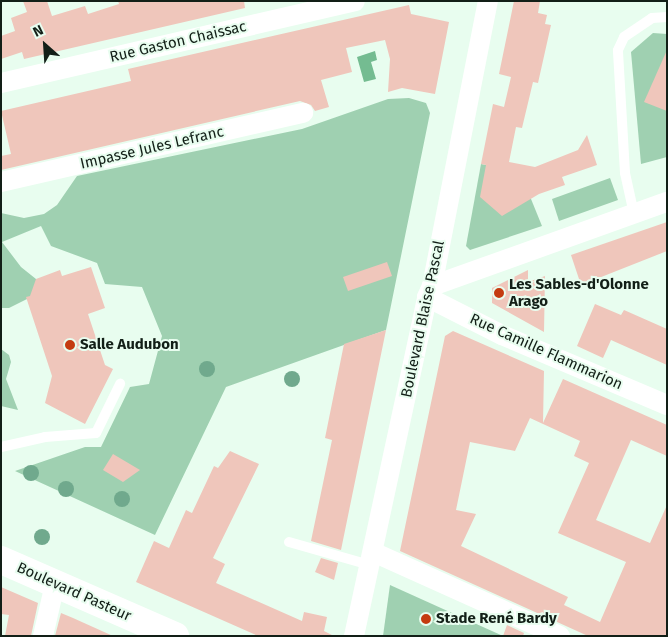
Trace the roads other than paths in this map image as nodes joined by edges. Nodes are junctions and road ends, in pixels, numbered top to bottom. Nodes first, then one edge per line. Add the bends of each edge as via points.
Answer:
1 (355, 1) edge
2 (488, 1) edge
3 (667, 18) edge
4 (1, 83) edge
5 (303, 113) dead end
6 (1, 182) edge
7 (667, 202) edge
8 (634, 214) junction
9 (429, 291) junction
10 (120, 384) dead end
11 (667, 405) edge
12 (1, 448) edge
13 (289, 542) dead end
14 (371, 558) junction
15 (1, 560) edge
16 (55, 584) junction
17 (43, 636) edge
18 (175, 636) edge
19 (354, 636) edge
20 (560, 636) edge

1 - 4 street, Rue Gaston Chaissac
2 - 9 street, Boulevard Blaise Pascal
3 - 8 lane via 652,18 624,37 618,50 625,173
5 - 6 street, Impasse Jules Lefranc
7 - 8 street
8 - 9 street
9 - 11 street, Rue Camille Flammarion via 502,335
9 - 14 street, Boulevard Blaise Pascal
10 - 12 lane via 96,433 45,437
13 - 14 lane
14 - 19 street, Boulevard Blaise Pascal
14 - 20 street
15 - 16 street, Boulevard Pasteur
16 - 17 street
16 - 18 street, Boulevard Pasteur

